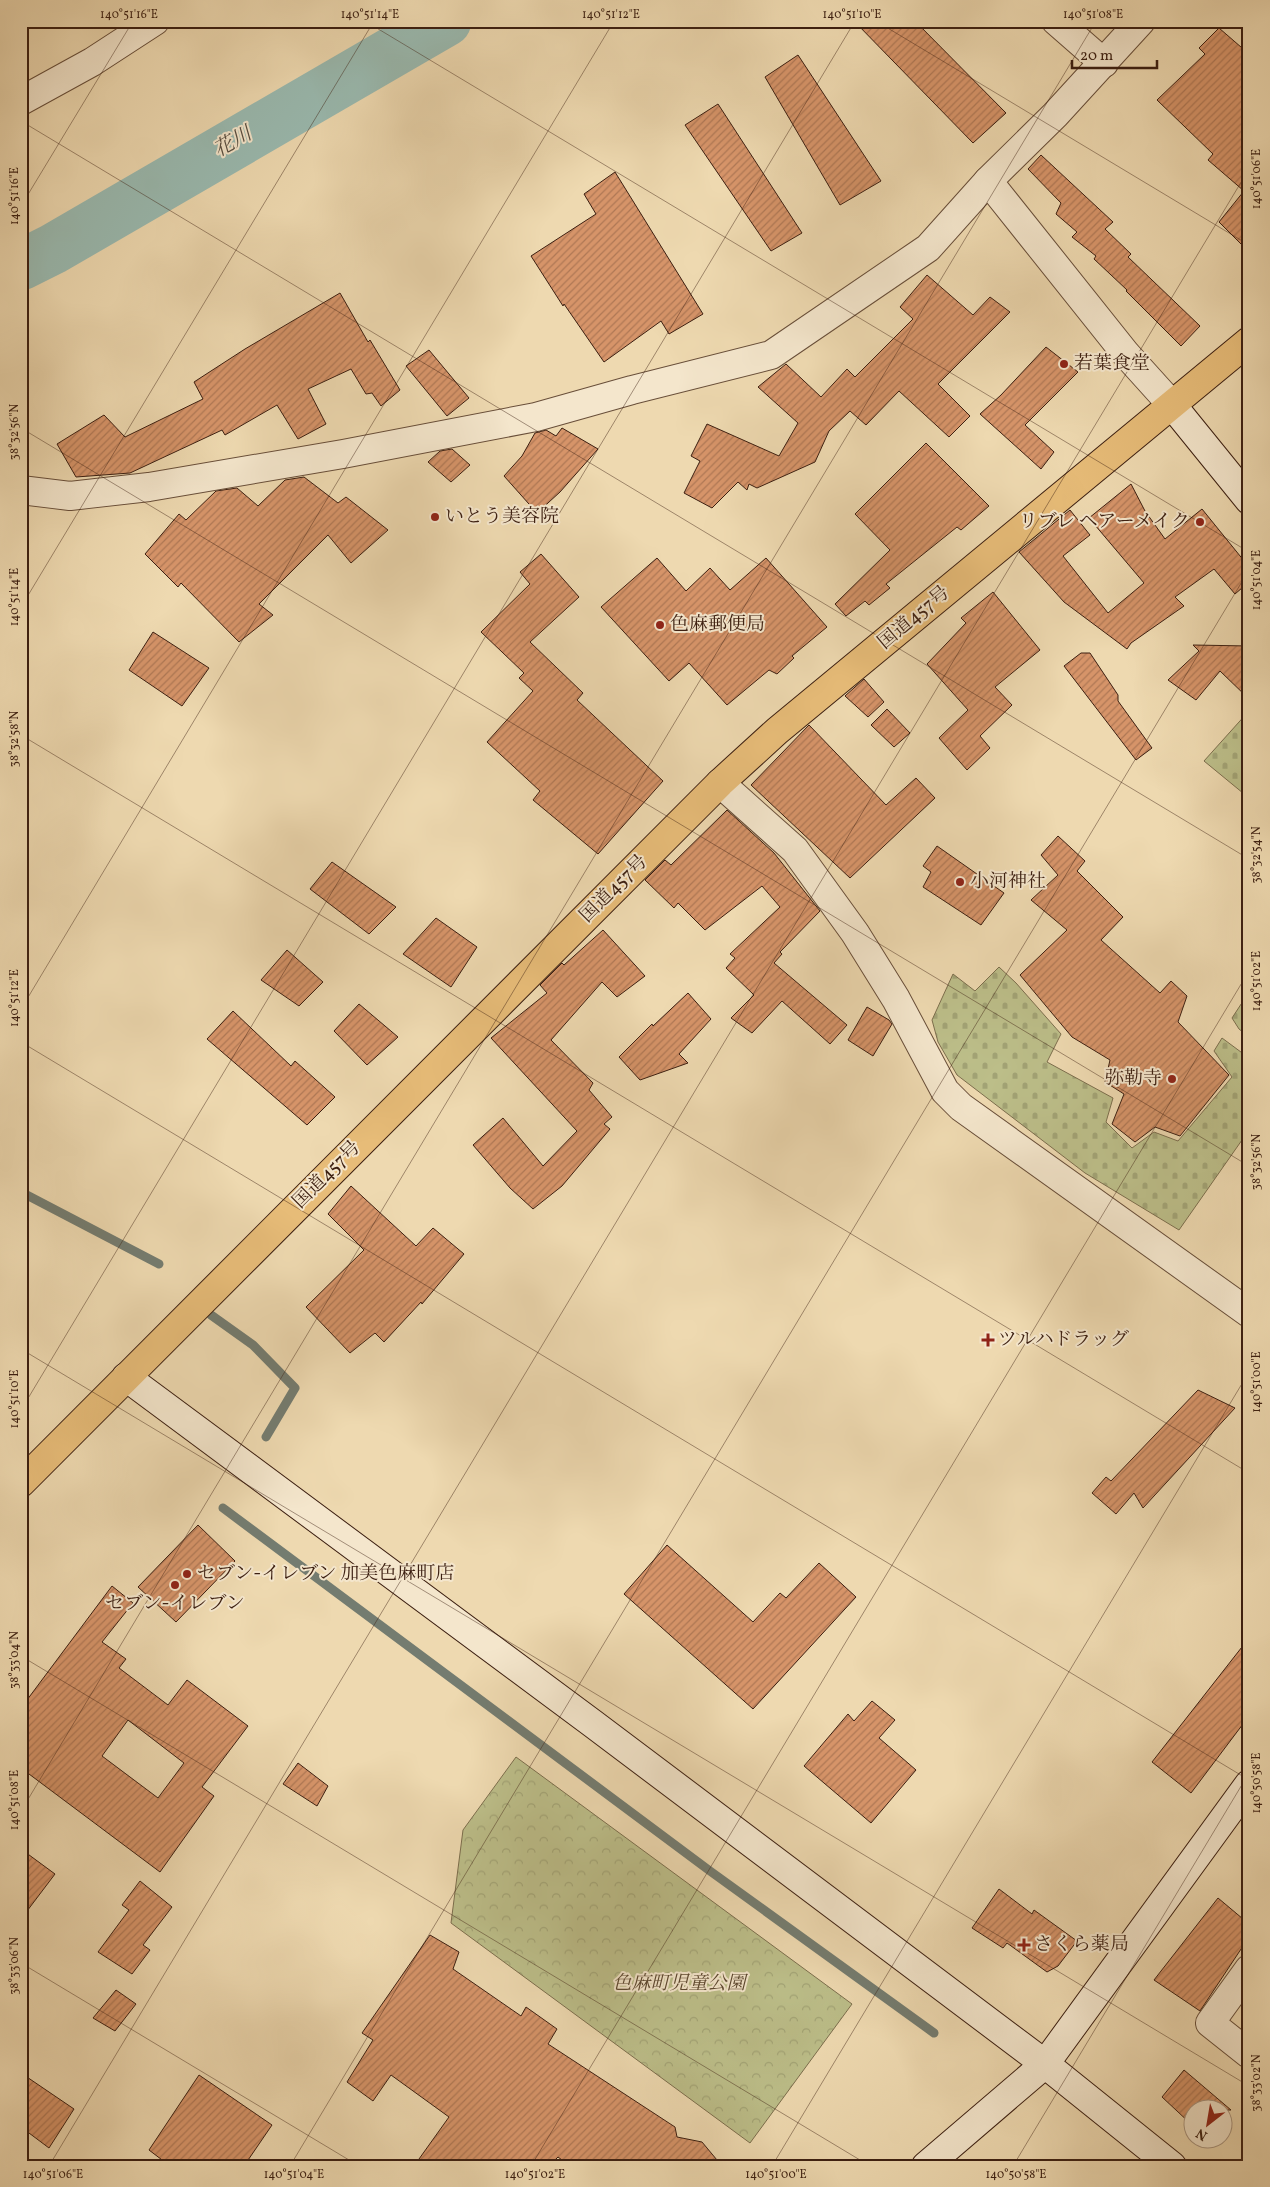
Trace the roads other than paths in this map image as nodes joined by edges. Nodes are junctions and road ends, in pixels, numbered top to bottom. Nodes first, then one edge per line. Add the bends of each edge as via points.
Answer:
1 (155, 21) edge
2 (1056, 21) edge
3 (1141, 21) edge
4 (1104, 63) junction
5 (21, 101) edge
6 (988, 181) junction
7 (1249, 341) edge
8 (1172, 405) junction
9 (21, 490) edge
10 (1249, 500) edge
11 (720, 783) junction
12 (1249, 1313) edge
13 (126, 1377) junction
14 (21, 1483) edge
15 (1249, 1784) edge
16 (1249, 1969) edge
17 (1249, 2054) edge
18 (1046, 2064) junction
19 (926, 2166) edge
20 (1172, 2166) edge

1 - 5 street via 92,62
2 - 4 street
3 - 4 street
4 - 6 street
6 - 8 street via 1126,354
6 - 9 street via 928,248 771,355 536,417 343,454 149,487 70,496
7 - 8 highway, 国道457号
8 - 10 street
8 - 11 highway, 国道457号 via 777,731
11 - 12 street via 795,850 855,933 896,999 945,1091 961,1107
11 - 13 highway, 国道457号
13 - 14 highway, 国道457号
13 - 18 street
15 - 18 street
16 - 17 street via 1210,2022
18 - 19 street
18 - 20 street

